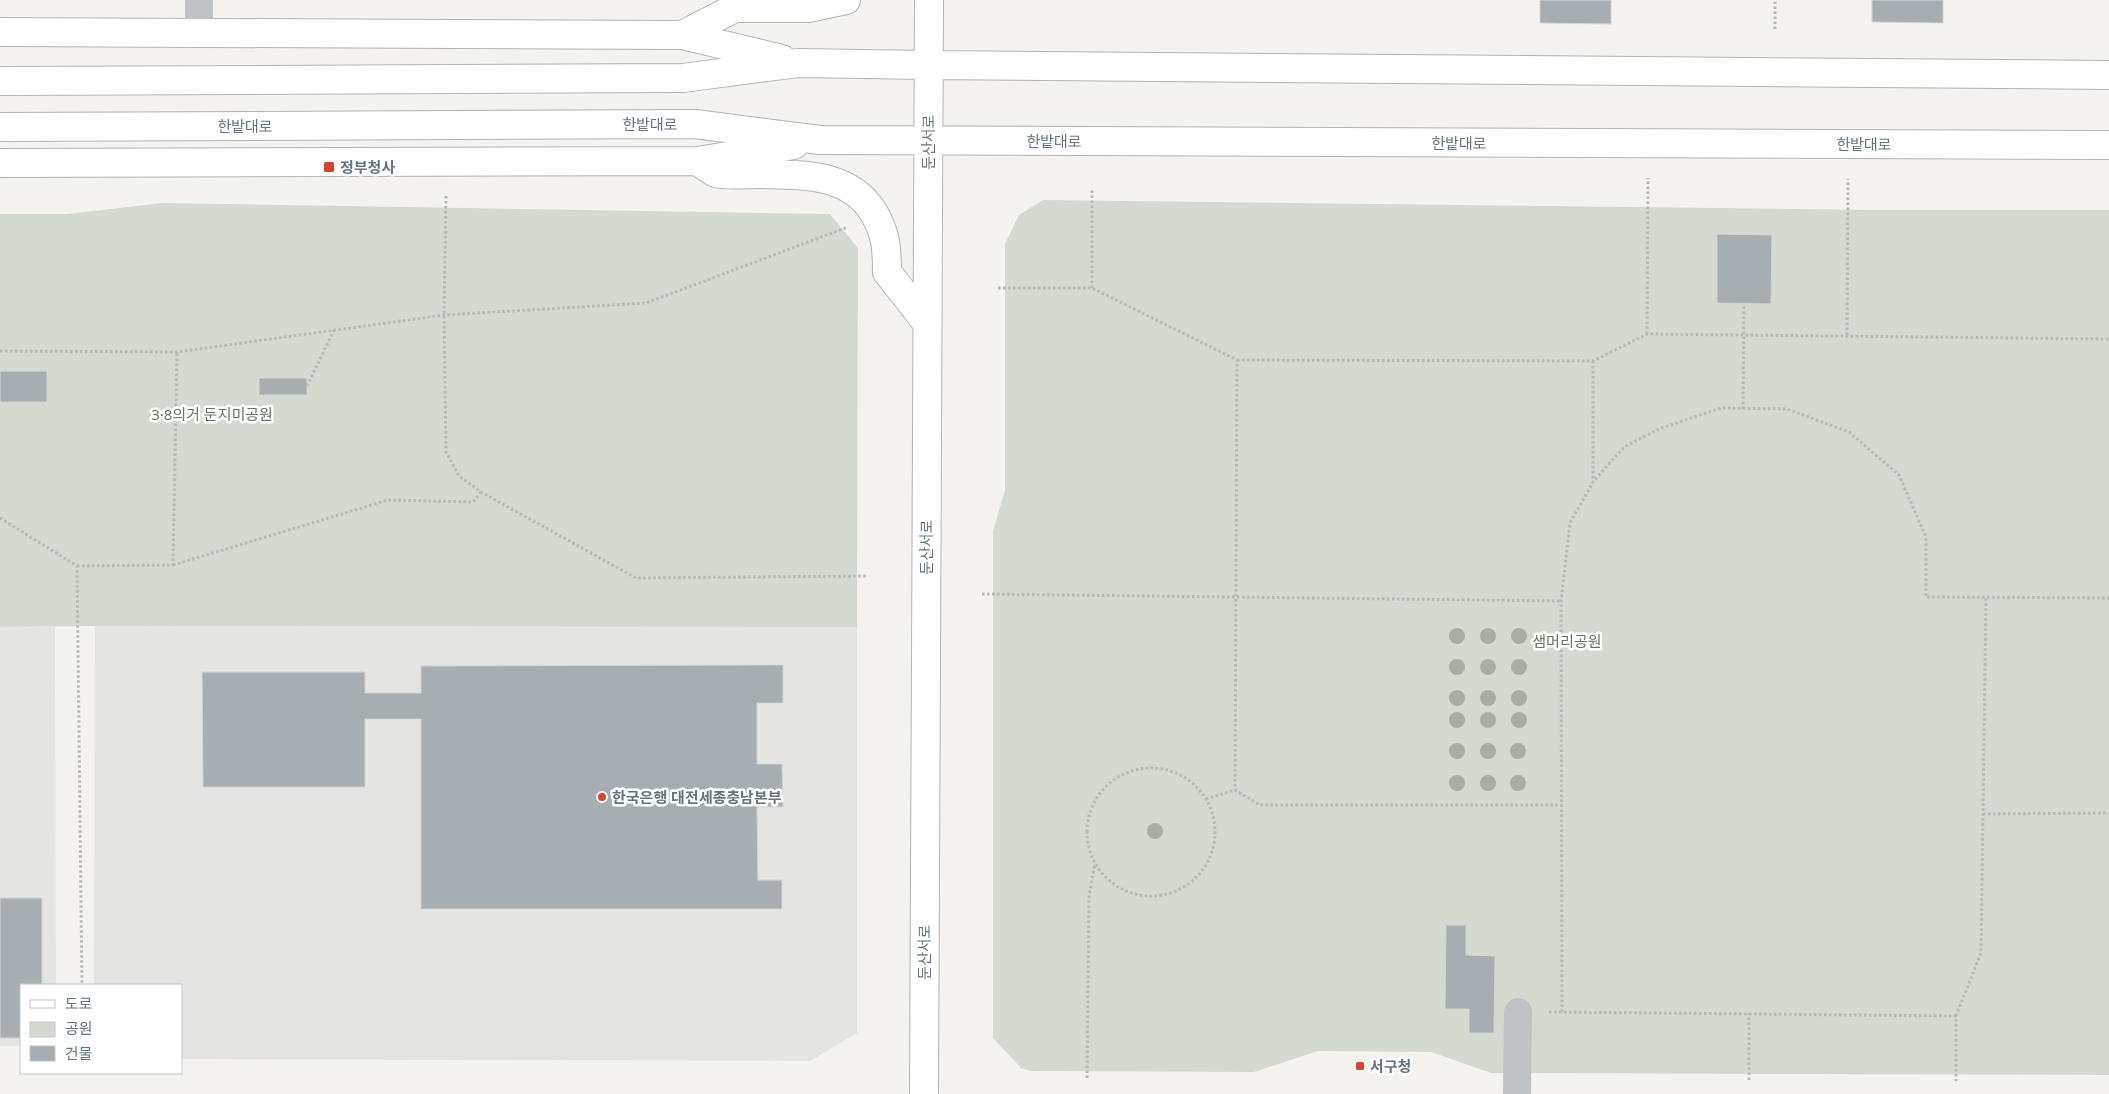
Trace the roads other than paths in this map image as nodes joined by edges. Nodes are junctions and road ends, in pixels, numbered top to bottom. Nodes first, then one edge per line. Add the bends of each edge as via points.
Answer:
1 (199, 0) edge
2 (846, 0) edge
3 (929, 0) edge
4 (0, 32) edge
5 (199, 33) junction
6 (682, 35) junction
7 (798, 63) junction
8 (928, 66) junction
9 (2109, 75) edge
10 (0, 81) edge
11 (0, 128) edge
12 (820, 140) junction
13 (928, 141) junction
14 (2109, 145) edge
15 (698, 161) junction
16 (0, 163) edge
17 (927, 323) junction
18 (1518, 1012) road end
19 (924, 1094) edge
20 (1516, 1094) edge

1 - 5 street
2 - 6 main road via 808,8 735,8
3 - 8 main road, 둔산서로
4 - 5 main road
5 - 6 main road
6 - 7 main road
7 - 8 main road
7 - 10 main road via 682,78
8 - 9 main road
8 - 13 main road, 둔산서로
11 - 12 main road, 한밭대로 via 695,124
12 - 13 main road, 한밭대로
12 - 15 main road
13 - 14 main road, 한밭대로
13 - 17 main road, 둔산서로
15 - 16 main road
15 - 17 main road via 716,173 798,175 831,180 852,189 868,203 880,225 888,247 887,272
17 - 19 main road, 둔산서로
18 - 20 street

